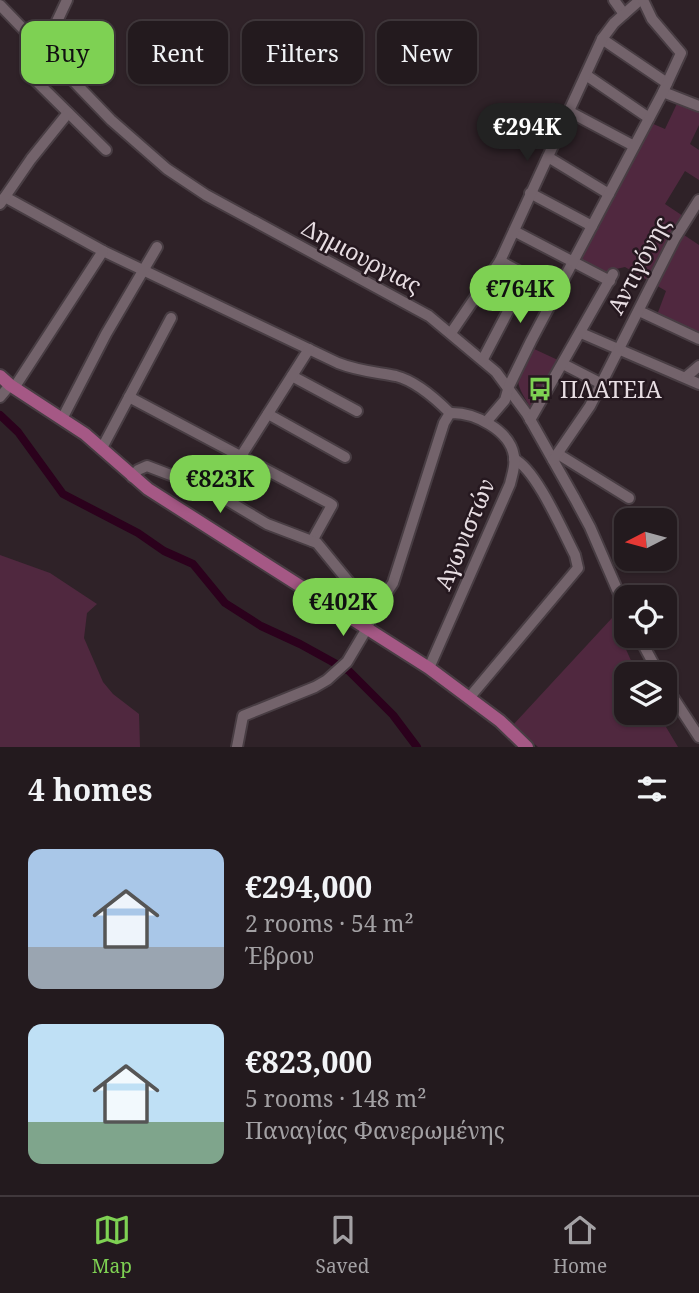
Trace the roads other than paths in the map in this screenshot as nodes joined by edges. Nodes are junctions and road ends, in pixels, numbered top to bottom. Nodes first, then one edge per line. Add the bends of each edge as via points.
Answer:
1 (67, 0) edge
2 (614, 0) edge
3 (641, 0) edge
4 (0, 5) edge
5 (624, 14) junction
6 (57, 21) edge
7 (21, 27) edge
8 (602, 39) junction
9 (586, 75) junction
10 (39, 84) edge
11 (76, 84) edge
12 (665, 87) junction
13 (699, 106) edge
14 (570, 112) junction
15 (68, 113) junction
16 (649, 118) junction
17 (634, 146) junction
18 (106, 150) dead end
19 (548, 157) junction
20 (530, 193) junction
21 (609, 194) junction
22 (3, 200) edge
23 (699, 200) edge
24 (592, 226) junction
25 (513, 231) junction
26 (157, 247) dead end
27 (103, 251) junction
28 (500, 261) junction
29 (574, 261) junction
30 (145, 271) junction
31 (527, 275) junction
32 (557, 292) junction
33 (639, 311) junction
34 (171, 318) dead end
35 (451, 333) junction
36 (581, 333) junction
37 (699, 339) edge
38 (309, 349) junction
39 (618, 349) junction
40 (483, 359) junction
41 (563, 364) junction
42 (699, 366) edge
43 (0, 376) edge
44 (292, 376) junction
45 (686, 377) junction
46 (600, 383) junction
47 (699, 384) edge
48 (509, 386) junction
49 (12, 387) junction
50 (0, 397) edge
51 (129, 397) junction
52 (357, 411) dead end
53 (450, 413) junction
54 (268, 414) junction
55 (62, 419) junction
56 (530, 420) junction
57 (486, 421) junction
58 (102, 448) junction
59 (242, 457) junction
60 (345, 457) dead end
61 (555, 457) junction
62 (514, 459) junction
63 (132, 477) junction
64 (217, 494) junction
65 (629, 498) dead end
66 (312, 541) junction
67 (615, 585) edge
68 (374, 610) junction
69 (366, 630) junction
70 (429, 668) junction
71 (469, 698) junction
72 (677, 703) edge
73 (699, 737) edge
74 (237, 747) edge
75 (527, 747) edge

1 - 6 street
2 - 5 street
3 - 5 street
3 - 12 street via 681,53
4 - 7 street, Δημιουργιας
5 - 8 street
8 - 9 street
8 - 12 street
9 - 14 street
9 - 16 street
10 - 15 street
11 - 35 street, Δημιουργιας via 167,169 206,195 401,300
12 - 13 street
12 - 16 street
14 - 17 street
14 - 19 street
15 - 18 street
15 - 22 street
16 - 17 street
17 - 21 street
19 - 20 street
19 - 21 street
20 - 24 street
20 - 25 street
21 - 24 street
22 - 27 street
23 - 33 street, Αντιγόνης
24 - 29 street
25 - 28 street
25 - 29 street
26 - 30 street
27 - 30 street
27 - 49 street
28 - 31 street
28 - 35 street
29 - 32 street
29 - 36 street via 612,278
30 - 38 street
30 - 55 street
31 - 32 street
31 - 40 street
32 - 48 street
33 - 37 street
33 - 39 street, Αντιγόνης
34 - 51 street
35 - 40 street, Δημιουργιας
36 - 39 street
36 - 41 street
38 - 44 street
38 - 53 street via 360,371 397,376
39 - 45 street
39 - 46 street, Αντιγόνης
40 - 48 street, Δημιουργιας
41 - 46 street
41 - 56 street
42 - 45 street
43 - 49 main road
44 - 52 street
44 - 54 street
45 - 47 street
46 - 61 street, Αντιγόνης
48 - 56 street, Δημιουργιας
48 - 57 street via 505,400
49 - 50 street
49 - 55 main road
51 - 58 street
51 - 59 street
53 - 57 street via 465,412
53 - 68 street via 393,583
54 - 59 street
54 - 60 street
55 - 58 main road
56 - 61 street, Δημιουργιας
57 - 62 street, Αγωνιστών via 509,445
58 - 63 main road
59 - 64 street
59 - 66 street via 332,505
61 - 65 street
61 - 67 street, Δημιουργιας
62 - 70 street, Αγωνιστών via 510,484
62 - 71 street via 535,481 578,568
63 - 64 street via 147,466
63 - 69 main road
64 - 66 street via 267,524
66 - 68 street via 329,554
68 - 69 street
69 - 70 main road
69 - 74 street via 338,671 315,687 243,716
70 - 71 main road
71 - 75 main road
72 - 73 street

